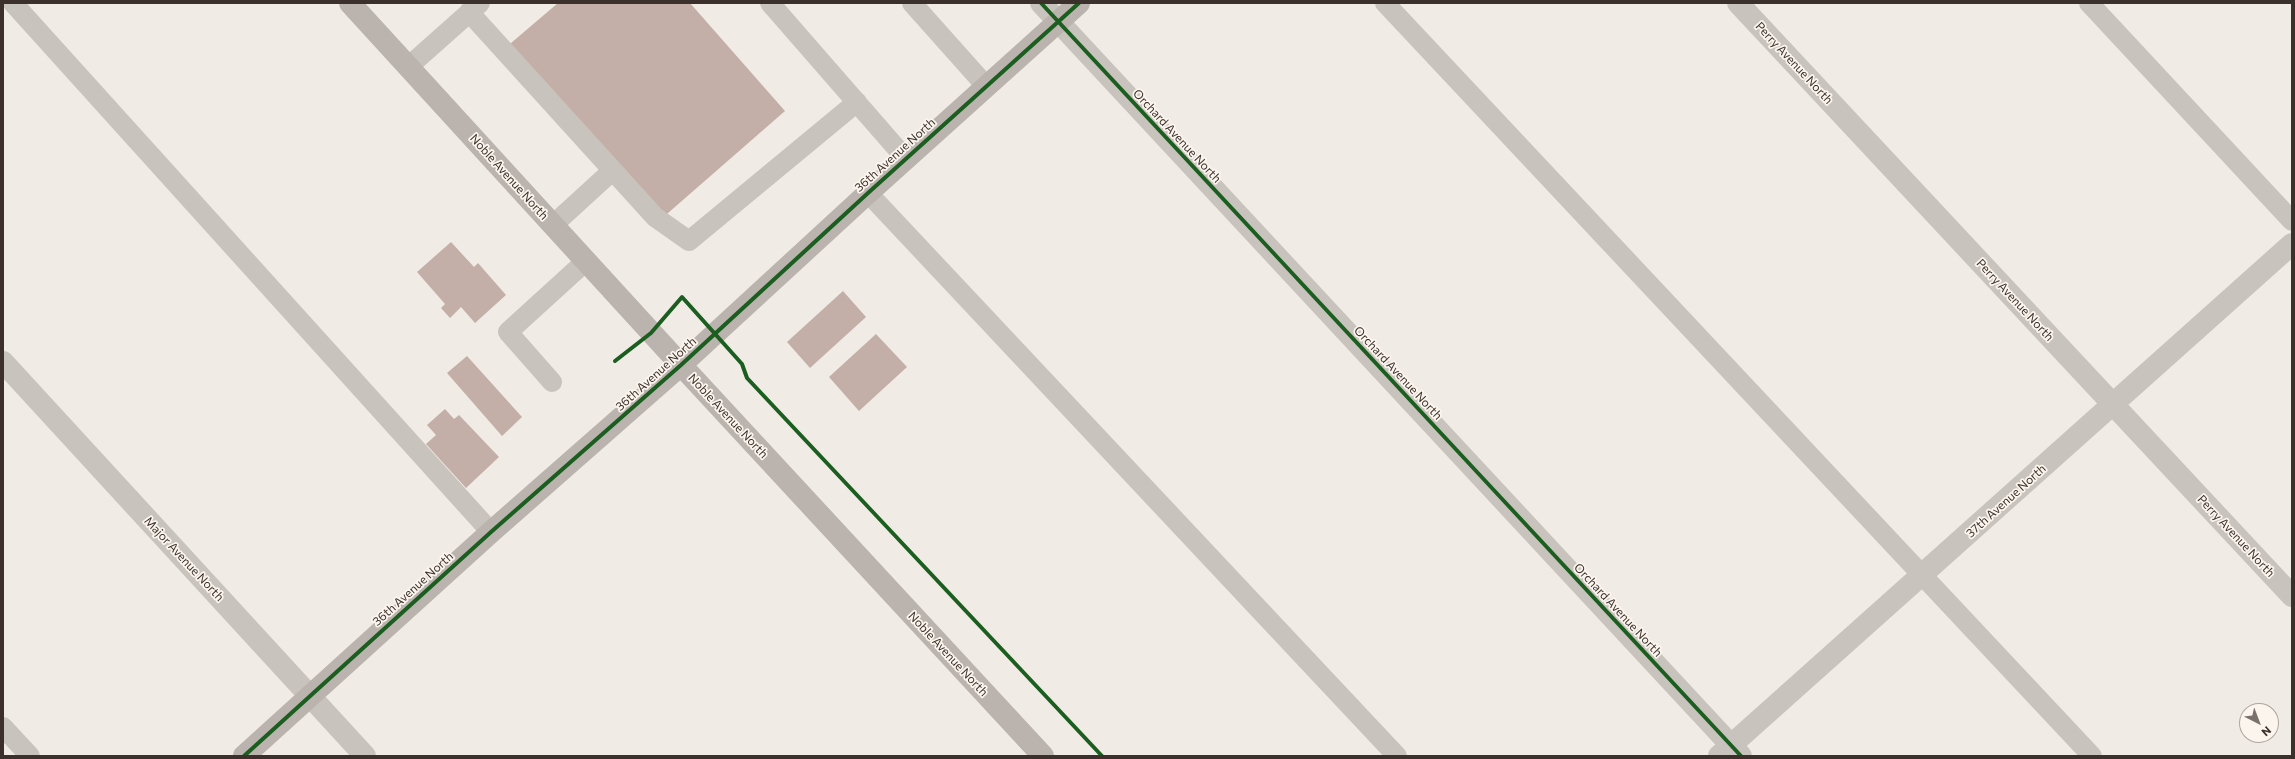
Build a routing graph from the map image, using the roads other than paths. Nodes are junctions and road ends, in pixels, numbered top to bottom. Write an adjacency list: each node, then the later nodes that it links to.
1 (13, 3): 26 (lane)
2 (350, 3): 12 (street, Noble Avenue North)
3 (770, 3): 14 (lane)
4 (912, 3): 13 (lane)
5 (1041, 3): 11 (street, Orchard Avenue North)
6 (1079, 3): 11 (street, 36th Avenue North)
7 (1385, 3): 27 (lane)
8 (1738, 3): 25 (street, Perry Avenue North)
9 (2089, 3): 18 (lane)
10 (475, 8): 12 (lane); 16 (lane)
11 (1058, 22): 13 (street, 36th Avenue North); 31 (street, Orchard Avenue North)
12 (408, 67): 19 (street, Noble Avenue North)
13 (986, 86): 15 (street, 36th Avenue North)
14 (857, 102): 15 (lane); 16 (lane)
15 (906, 158): 17 (street, 36th Avenue North)
16 (612, 171): 19 (lane)
17 (868, 193): 23 (street, 36th Avenue North); 36 (lane)
18 (2292, 221)
19 (553, 225): 21 (street, Noble Avenue North)
20 (2292, 244): 25 (street, 37th Avenue North)
21 (586, 261): 23 (street, Noble Avenue North); 24 (lane)
22 (3, 362): 29 (street, Major Avenue North)
23 (681, 366): 26 (street, 36th Avenue North); 35 (street, Noble Avenue North)
24 (552, 382)
25 (2113, 405): 27 (street, 37th Avenue North); 28 (street, Perry Avenue North)
26 (491, 532): 29 (street, 36th Avenue North)
27 (1922, 576): 31 (street, 37th Avenue North); 37 (lane)
28 (2292, 596)
29 (309, 696): 33 (street, 36th Avenue North); 34 (street, Major Avenue North)
30 (3, 727): 32 (lane)
31 (1730, 752)
32 (30, 756)
33 (244, 756)
34 (365, 756)
35 (1043, 756)
36 (1396, 756)
37 (2092, 756)

